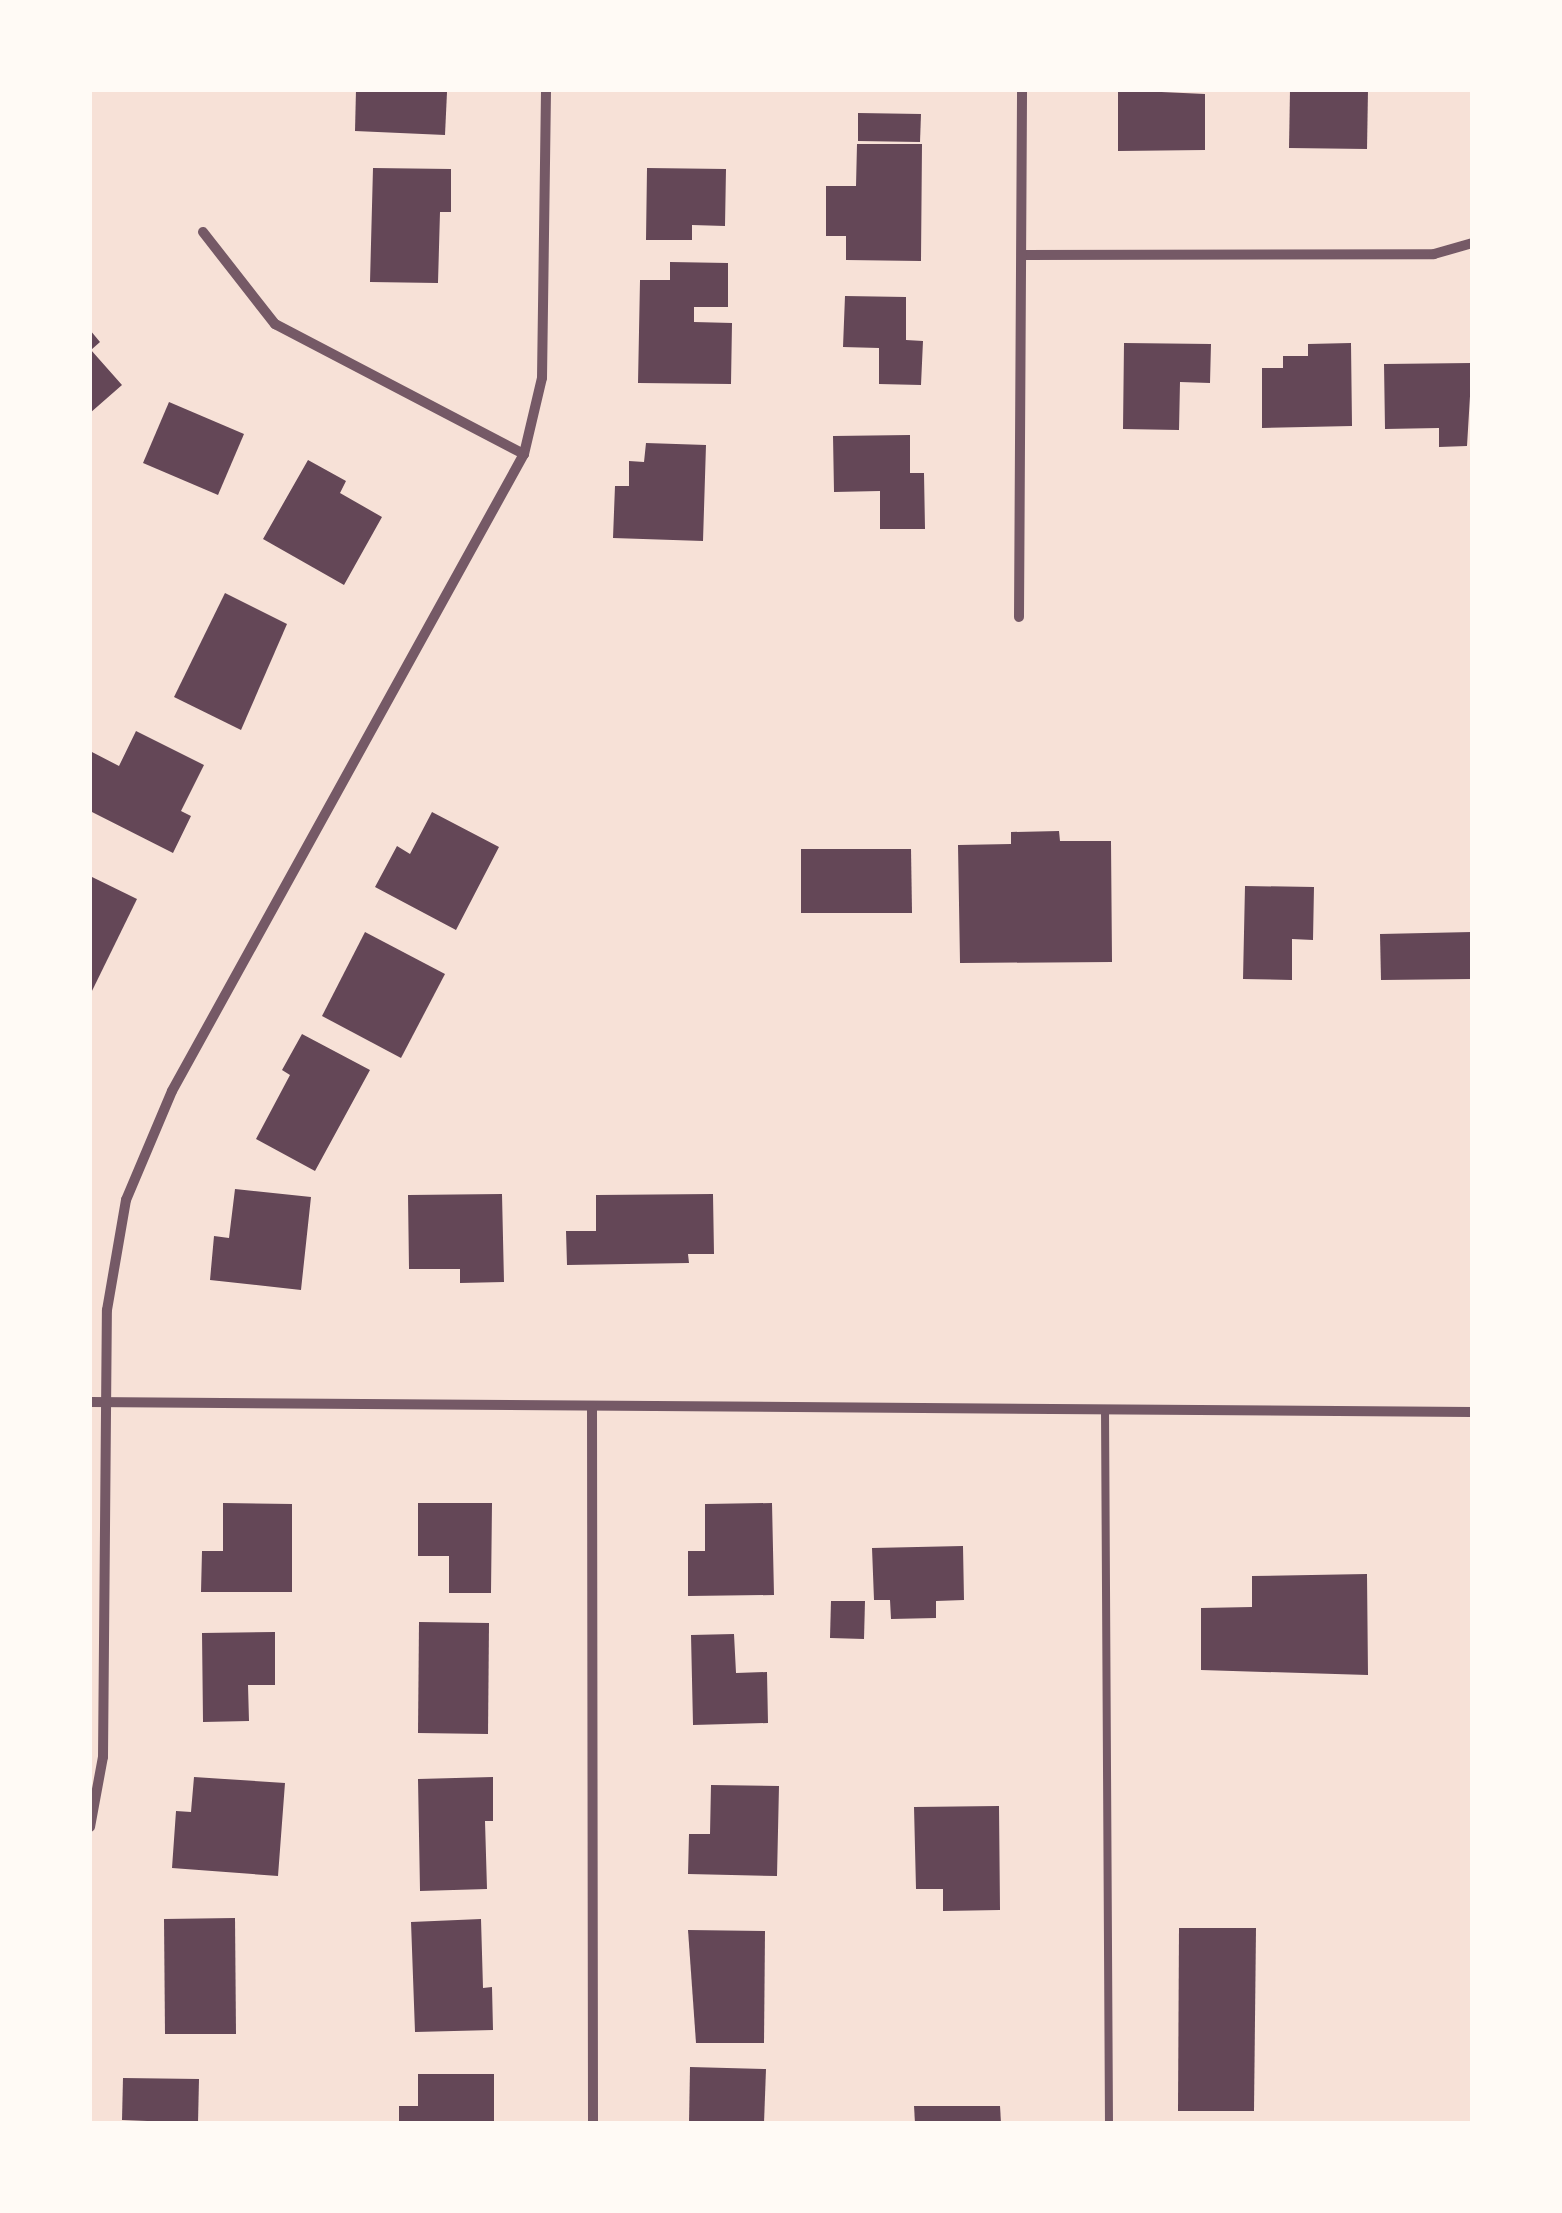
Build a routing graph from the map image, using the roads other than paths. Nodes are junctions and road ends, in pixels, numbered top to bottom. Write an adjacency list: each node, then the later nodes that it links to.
1 (546, 90): 6 (street)
2 (1022, 90): 5 (street)
3 (203, 232): 6 (street)
4 (1472, 243): 5 (street)
5 (1022, 255): 7 (street)
6 (524, 454): 9 (street)
7 (1020, 617)
8 (90, 1402): 9 (street)
9 (105, 1402): 10 (street); 13 (street)
10 (592, 1406): 11 (street); 14 (street)
11 (1105, 1409): 12 (street); 15 (lane)
12 (1472, 1412)
13 (90, 1827)
14 (592, 2123)
15 (1109, 2123)

